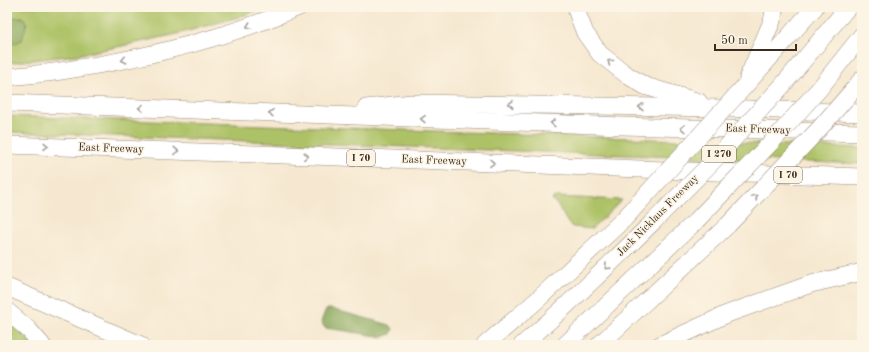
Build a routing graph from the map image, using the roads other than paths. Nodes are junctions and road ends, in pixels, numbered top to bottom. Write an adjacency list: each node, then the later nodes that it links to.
1 (299, 7): 7 (highway, one-way to 7)
2 (576, 7): 11 (highway, one-way to 2)
3 (775, 7): 9 (highway)
4 (816, 7): 9 (highway)
5 (848, 7): 23 (highway, Jack Nicklaus Freeway / I 270, one-way to 23, bridge)
6 (862, 35): 24 (highway, I 270, bridge)
7 (7, 77)
8 (858, 84): 25 (highway, one-way to 8, bridge)
9 (743, 88): 22 (highway, bridge)
10 (7, 103): 13 (highway, East Freeway, one-way to 10)
11 (722, 108): 12 (highway); 13 (highway, one-way to 13)
12 (862, 113)
13 (310, 114): 14 (highway, East Freeway, one-way to 13)
14 (862, 133)
15 (7, 145): 16 (highway, East Freeway / I 70, one-way to 16)
16 (862, 177)
17 (862, 272): 26 (highway)
18 (7, 287): 21 (highway)
19 (7, 311): 20 (highway)
20 (42, 345)
21 (141, 345)
22 (485, 345)
23 (522, 345)
24 (565, 345)
25 (599, 345)
26 (660, 345)

